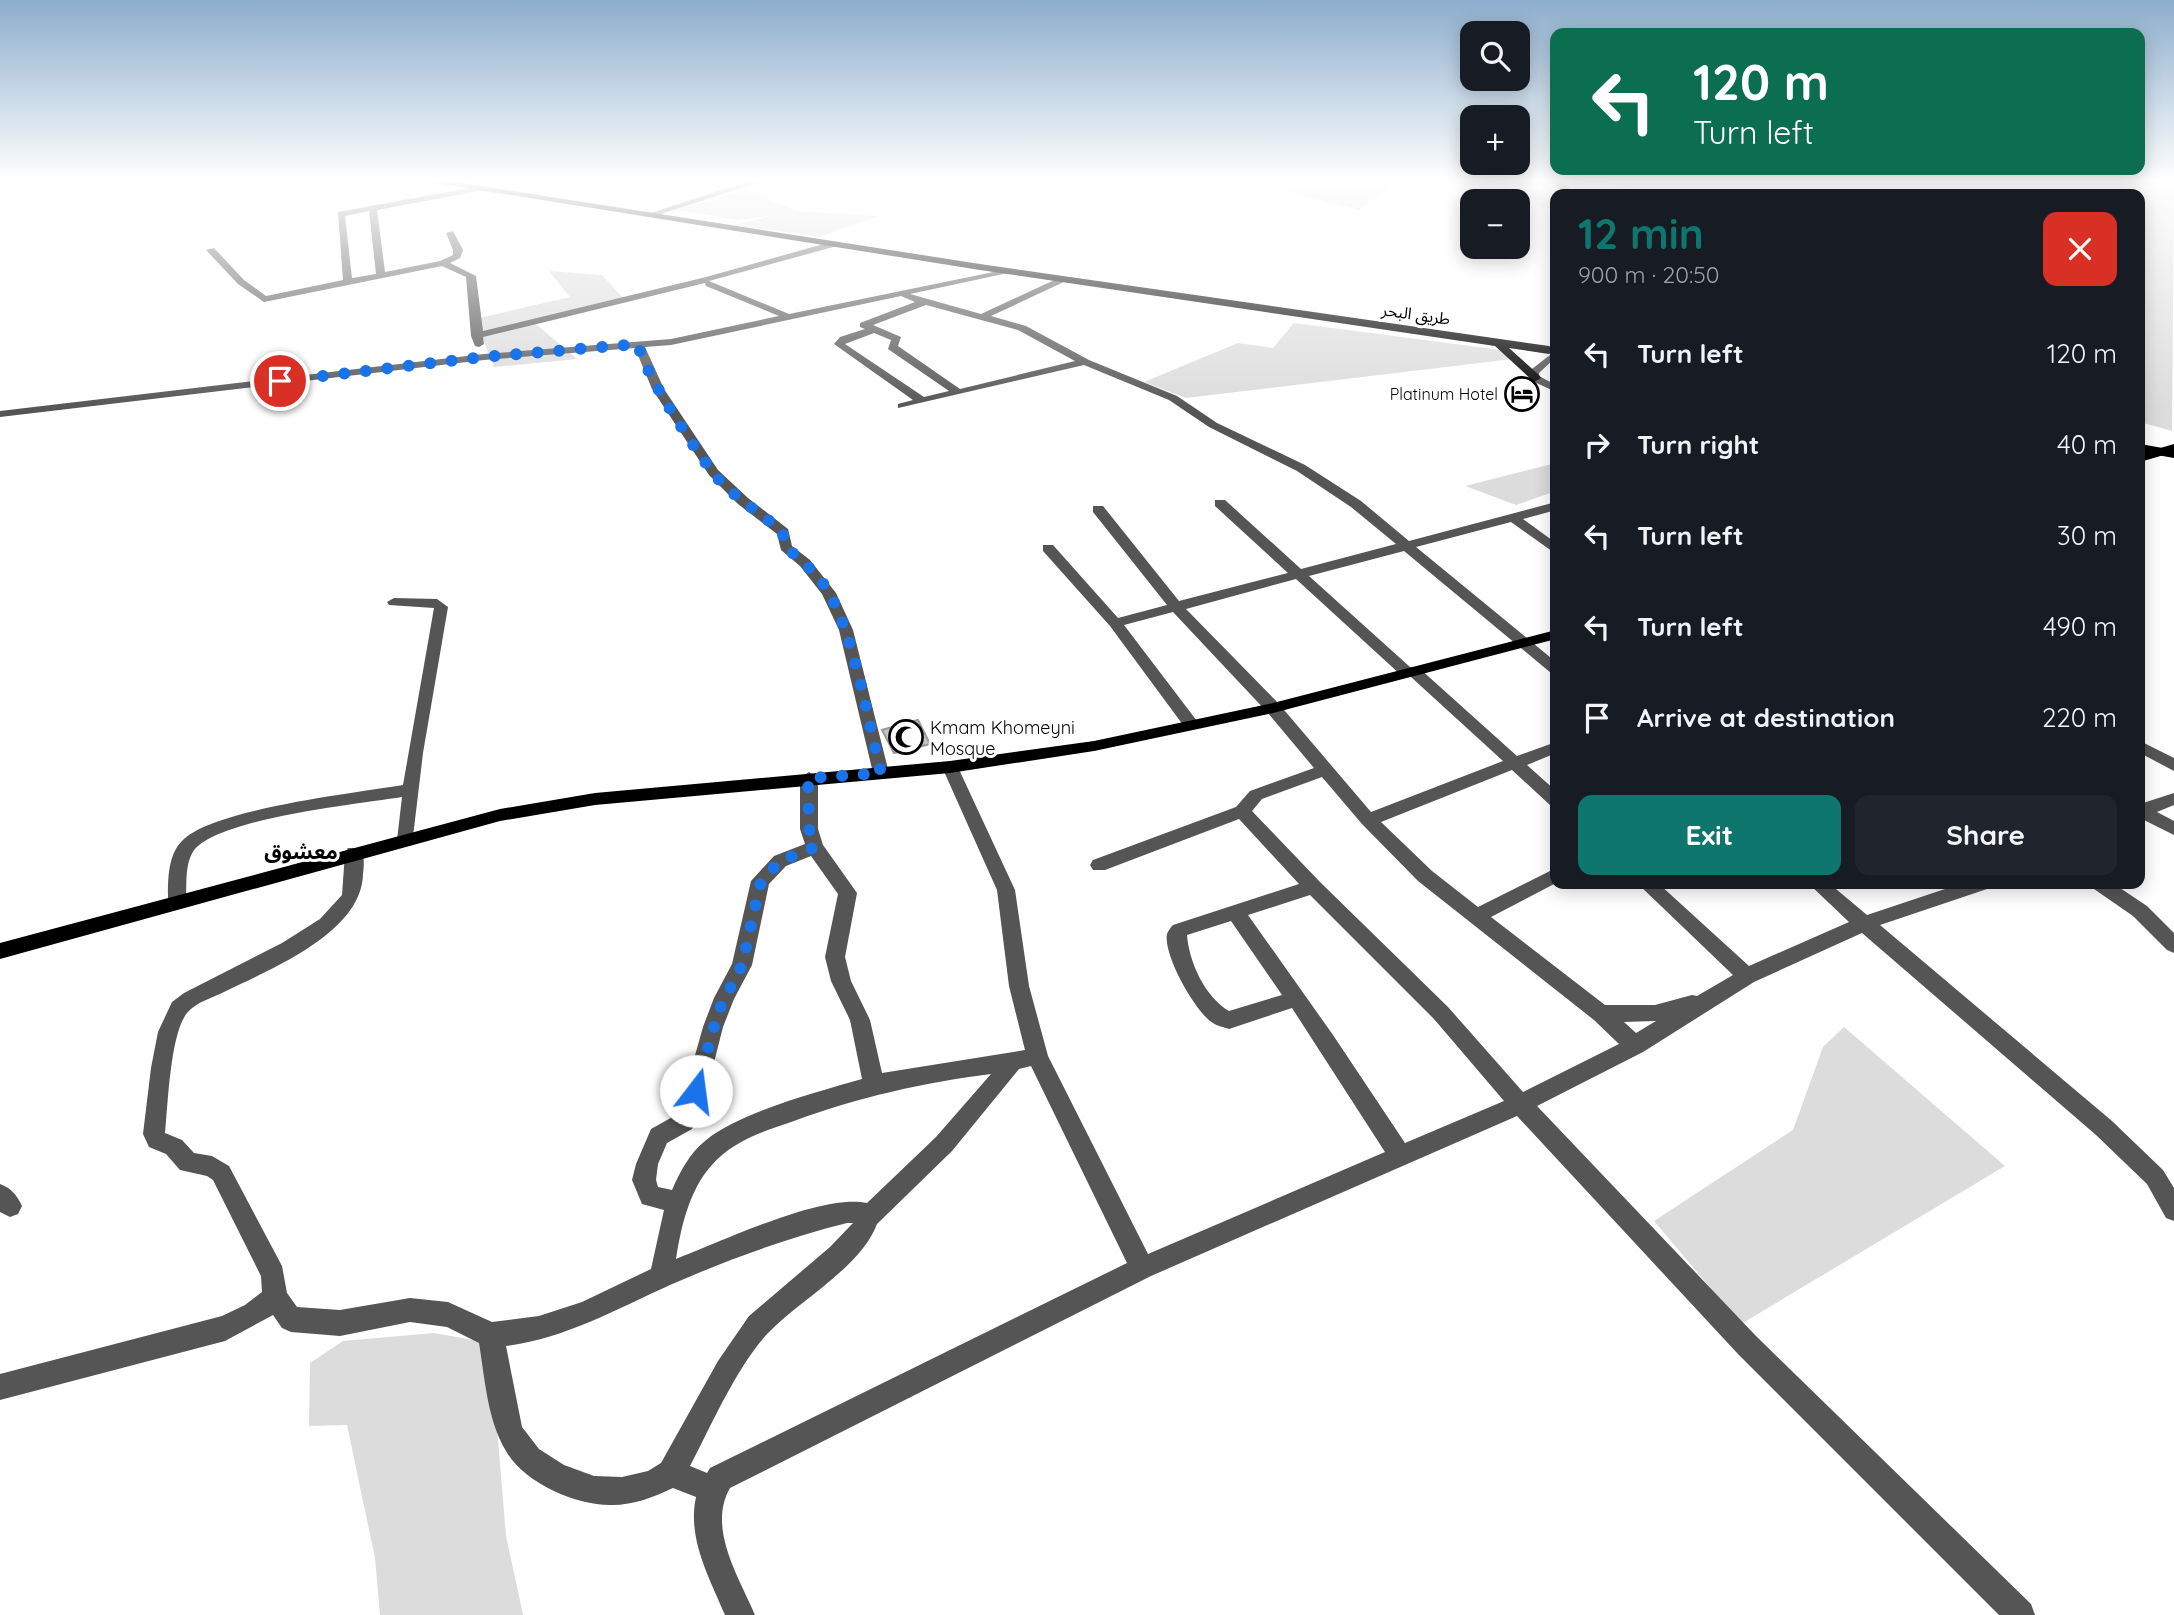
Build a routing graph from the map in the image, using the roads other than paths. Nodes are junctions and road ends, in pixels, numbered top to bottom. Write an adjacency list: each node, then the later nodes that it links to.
1 (218, 257): 13 (street)
2 (345, 257): 13 (street)
3 (379, 257): 10 (street)
4 (454, 257): 7 (street)
5 (786, 257): 12 (street)
6 (919, 257): 8 (highway, طريق البحر)
7 (443, 263): 10 (street); 20 (street)
8 (980, 267): 9 (highway, طريق البحر); 14 (street)
9 (1005, 271): 11 (highway, طريق البحر); 14 (street)
10 (381, 278): 13 (street)
11 (1063, 279): 18 (street); 21 (highway, طريق البحر)
12 (714, 283): 17 (street); 20 (street)
13 (348, 284)
14 (921, 290): 15 (street)
15 (898, 293): 16 (street); 17 (street)
16 (926, 301): 18 (street); 19 (street)
17 (785, 315): 22 (street)
18 (985, 315): 28 (street)
19 (876, 329): 33 (street); 34 (street)
20 (476, 336): 26 (street)
21 (1480, 341): 23 (highway, طريق البحر); 24 (highway, طريق البحر)
22 (638, 344): 26 (street); 63 (street)
23 (1501, 347): 25 (highway, طريق البحر); 30 (highway)
24 (1550, 356)
25 (1550, 356)
26 (484, 357): 36 (street)
27 (1550, 357): 30 (street)
28 (1085, 362): 33 (street); 44 (street)
29 (1550, 363): 31 (street)
30 (1534, 378): 32 (street)
31 (1550, 381)
32 (1550, 386)
33 (957, 392): 34 (street)
34 (922, 401): 35 (street)
35 (902, 406)
36 (0, 414)
37 (2145, 446): 38 (highway)
38 (2171, 450): 39 (main road)
39 (2145, 456)
40 (1220, 503): 47 (street)
41 (1550, 508): 43 (street)
42 (1098, 509): 49 (street)
43 (1514, 518): 44 (street); 45 (street)
44 (1405, 544): 47 (street); 52 (street)
45 (1550, 545)
46 (1048, 548): 50 (street)
47 (1295, 574): 49 (street); 54 (street)
48 (394, 602): 65 (street)
49 (1178, 608): 50 (street); 55 (street)
50 (1115, 623): 56 (street)
51 (1550, 636): 52 (main road)
52 (1523, 643): 53 (street); 54 (main road)
53 (1550, 665)
54 (1411, 672): 55 (main road); 59 (street)
55 (1273, 708): 56 (main road); 62 (street)
56 (1192, 725): 61 (main road)
57 (1550, 749): 59 (street)
58 (2145, 749): 60 (street)
59 (1513, 762): 66 (street); 71 (street)
60 (2174, 765)
61 (950, 767): 63 (main road); 94 (street)
62 (1325, 770): 69 (street); 71 (street)
63 (881, 773): 64 (main road)
64 (808, 778): 73 (main road); 74 (street)
65 (411, 790): 73 (street); 83 (street)
66 (1550, 796)
67 (2174, 799): 68 (street)
68 (2145, 810)
69 (1242, 811): 76 (street); 78 (street)
70 (2145, 813): 72 (street)
71 (1368, 820): 85 (street)
72 (2174, 829)
73 (406, 839): 75 (main road)
74 (815, 847): 96 (street); 99 (street)
75 (355, 853): 83 (main road); 104 (street)
76 (1099, 865)
77 (1550, 879): 85 (street)
78 (1313, 887): 84 (street); 97 (street)
79 (1652, 889): 89 (street)
80 (1824, 889): 86 (street)
81 (1965, 889): 86 (street)
82 (2108, 889): 87 (street)
83 (177, 902): 88 (main road)
84 (1235, 912): 91 (street); 91 (street)
85 (1477, 916): 92 (street)
86 (1866, 923): 89 (street); 100 (street)
87 (2174, 945)
88 (0, 951)
89 (1747, 976): 90 (street)
90 (1709, 998): 92 (street); 93 (street)
91 (1295, 999): 98 (street)
92 (1601, 1014): 93 (street)
93 (1636, 1046): 97 (street)
94 (1037, 1056): 95 (street); 102 (street)
95 (1011, 1063): 96 (street); 101 (street)
96 (873, 1085): 99 (street)
97 (1520, 1104): 98 (street); 110 (street)
98 (1400, 1156): 102 (street)
99 (680, 1203): 103 (street)
100 (2174, 1210)
101 (868, 1217): 103 (street); 107 (street)
102 (1142, 1268): 108 (street)
103 (663, 1276): 105 (street)
104 (275, 1298): 105 (street); 106 (street)
105 (491, 1335): 107 (street)
106 (0, 1387)
107 (671, 1473): 108 (street)
108 (712, 1489): 109 (street)
109 (740, 1615)
110 (2020, 1615)

